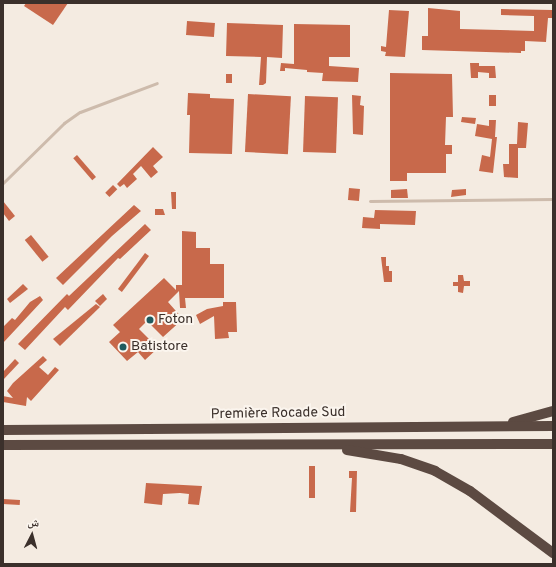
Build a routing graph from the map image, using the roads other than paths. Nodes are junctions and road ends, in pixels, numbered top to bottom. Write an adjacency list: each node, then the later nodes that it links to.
1 (157, 83): 2 (lane)
2 (3, 184)
3 (553, 199): 4 (lane)
4 (370, 201)
5 (553, 411): 6 (highway)
6 (497, 426): 7 (highway, Première Rocade Sud); 8 (highway, Première Rocade Sud)
7 (553, 426)
8 (3, 430)
9 (553, 444): 11 (highway)
10 (3, 445): 11 (highway)
11 (314, 445): 12 (highway)
12 (553, 553)

